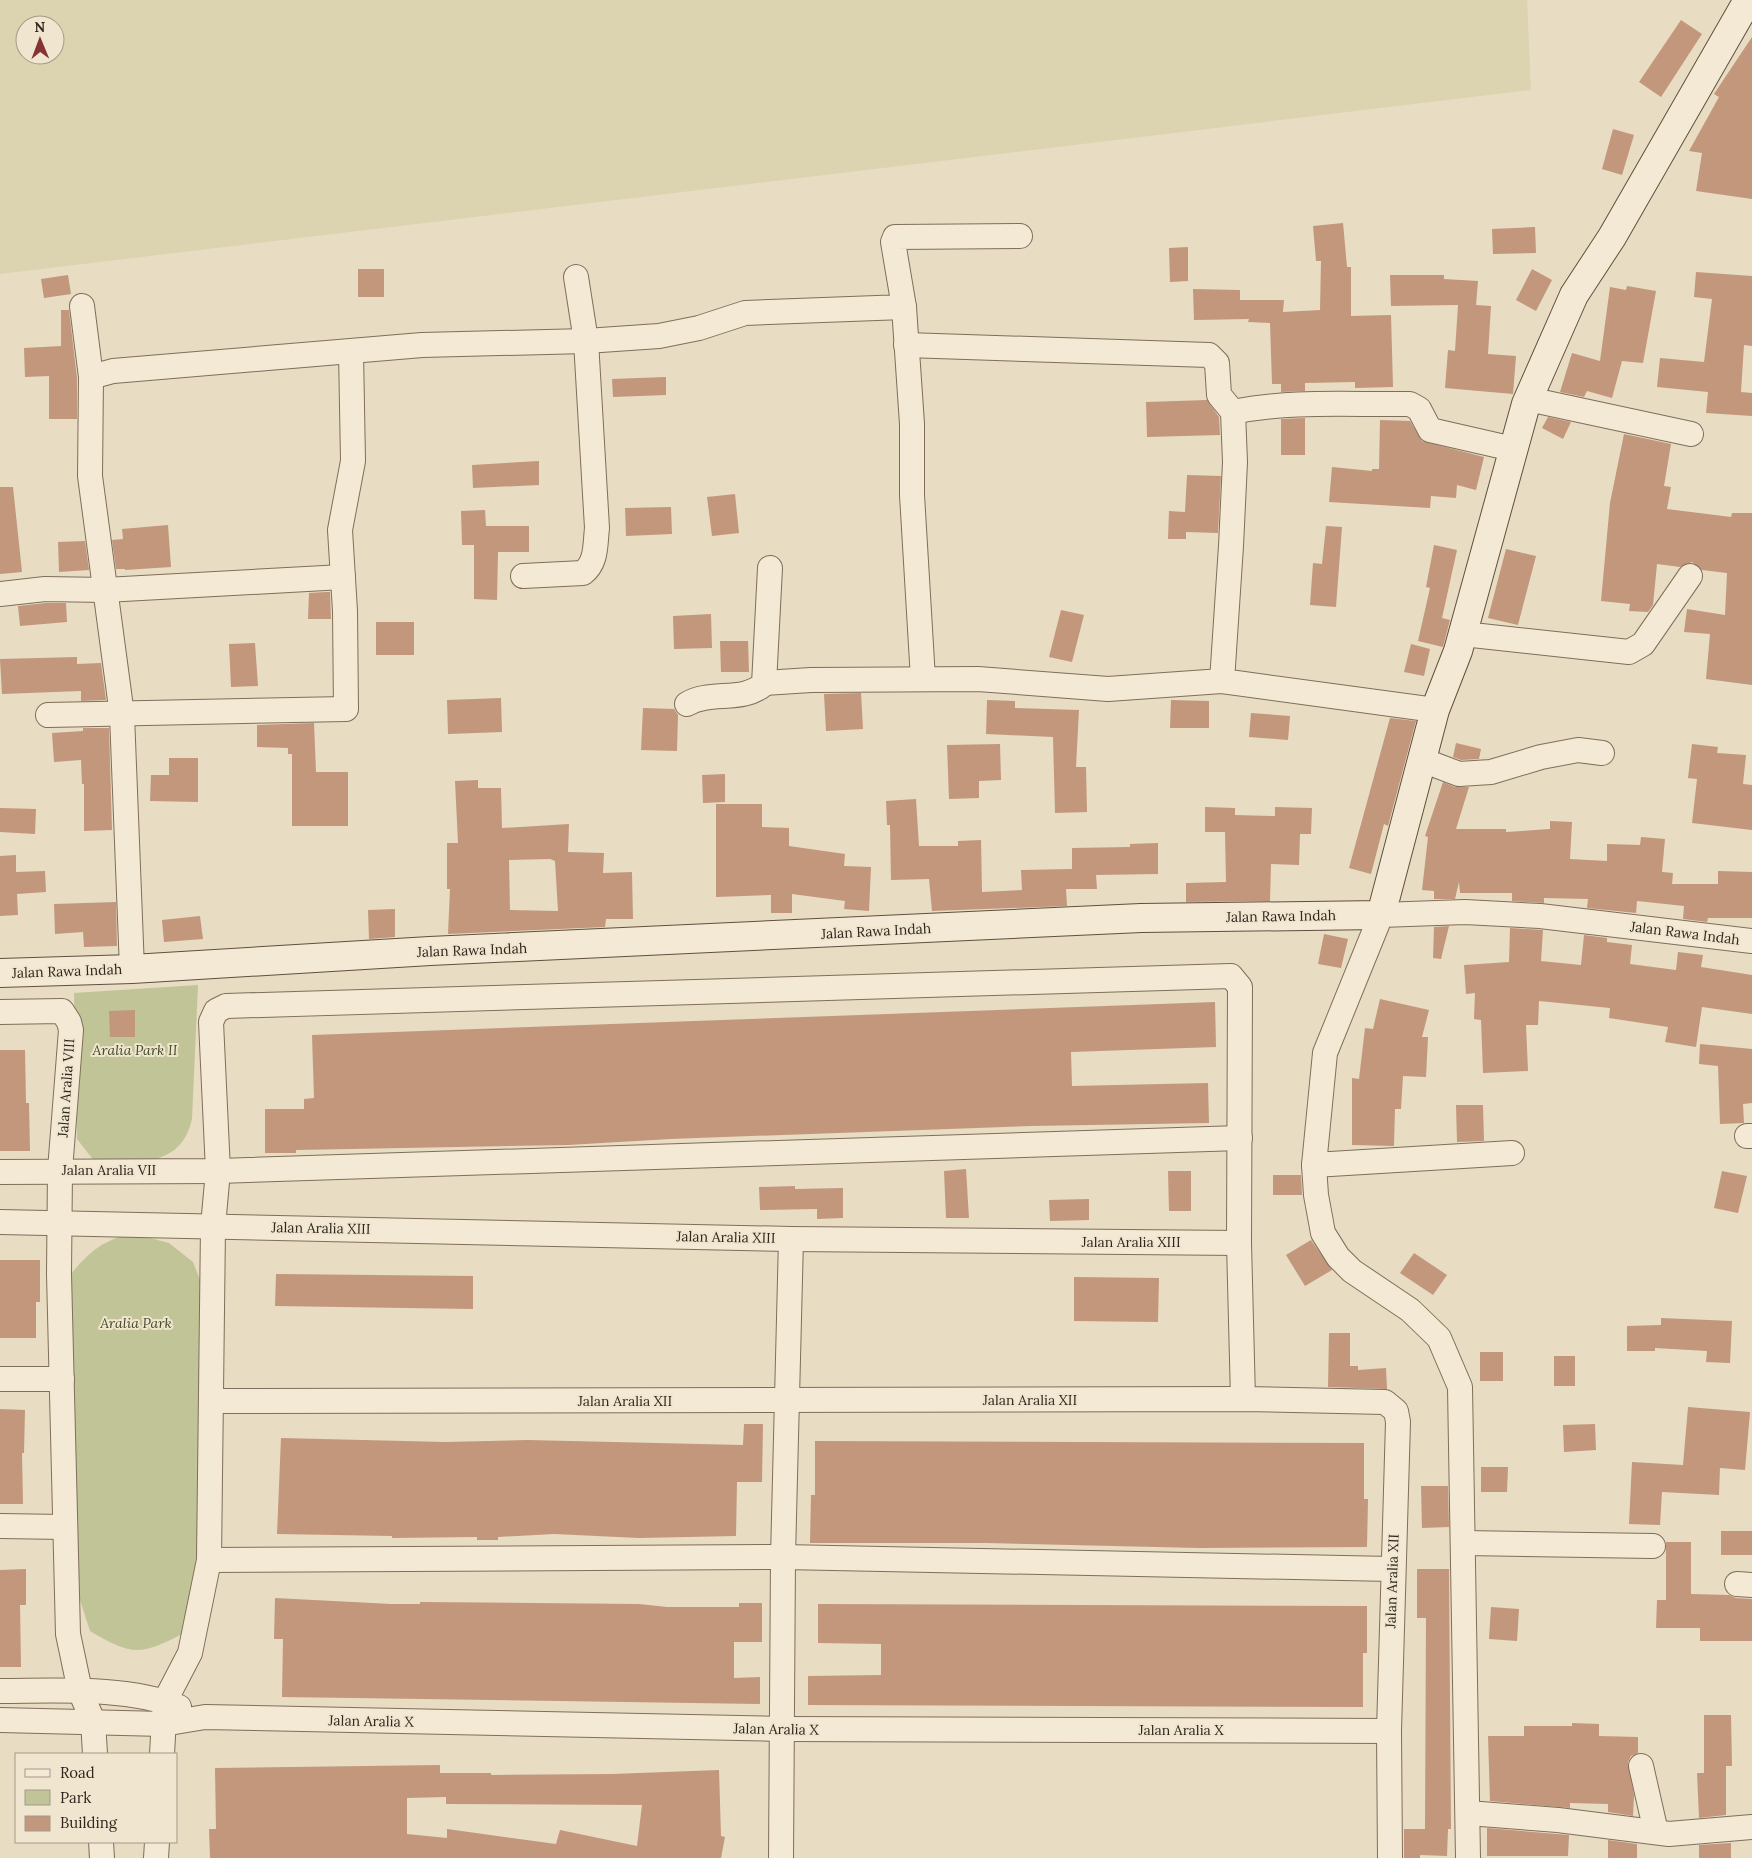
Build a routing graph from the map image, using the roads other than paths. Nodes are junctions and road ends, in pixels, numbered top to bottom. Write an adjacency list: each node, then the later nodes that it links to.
1 (1748, 0): 10 (street)
2 (1020, 236): 5 (street)
3 (576, 277): 6 (street)
4 (82, 306): 9 (street)
5 (904, 307): 6 (street); 7 (street)
6 (586, 341): 8 (street); 15 (street)
7 (906, 345): 11 (street); 21 (street)
8 (351, 352): 9 (street); 17 (street)
9 (91, 377): 18 (street)
10 (1528, 399): 12 (street); 13 (street)
11 (1233, 412): 13 (street); 22 (street)
12 (1691, 434)
13 (1513, 448): 20 (street)
14 (770, 568): 23 (street)
15 (523, 576)
16 (1690, 576): 20 (street)
17 (343, 577): 18 (street); 27 (street)
18 (105, 590): 19 (street); 27 (street)
19 (0, 594)
20 (1463, 634): 25 (street)
21 (923, 679): 22 (street); 23 (street)
22 (1222, 681): 25 (street)
23 (764, 683): 24 (street)
24 (687, 704)
25 (1436, 710): 29 (street)
26 (48, 715): 27 (street)
27 (122, 715): 32 (street)
28 (1602, 753): 29 (street)
29 (1422, 760): 30 (street)
30 (1381, 914): 31 (street, Jalan Rawa Indah); 32 (street, Jalan Rawa Indah); 37 (street)
31 (1752, 941)
32 (132, 969): 33 (street, Jalan Rawa Indah)
33 (0, 973)
34 (0, 1012): 38 (street, Jalan Aralia VIII)
35 (1240, 1138): 39 (street, Jalan Aralia VII); 39 (street); 45 (street)
36 (1512, 1153): 37 (street)
37 (1314, 1165): 53 (street)
38 (60, 1170): 39 (street, Jalan Aralia VII); 40 (street, Jalan Aralia VII); 42 (street)
39 (218, 1171): 43 (street)
40 (0, 1172)
41 (0, 1222): 42 (street)
42 (60, 1222): 43 (street, Jalan Aralia XIII); 47 (street)
43 (213, 1226): 44 (street, Jalan Aralia XIII); 49 (street)
44 (791, 1239): 45 (street, Jalan Aralia XIII); 50 (street)
45 (1239, 1243): 48 (street)
46 (0, 1379): 47 (street)
47 (62, 1379): 52 (street)
48 (1243, 1399): 50 (street, Jalan Aralia XII); 57 (street, Jalan Aralia XII)
49 (212, 1401): 50 (street, Jalan Aralia XII); 56 (street)
50 (788, 1401): 55 (street)
51 (0, 1526): 52 (street)
52 (65, 1526): 59 (street)
53 (1464, 1543): 54 (street); 70 (street)
54 (1653, 1546)
55 (783, 1557): 56 (street); 57 (street); 65 (street)
56 (210, 1560): 60 (street)
57 (1392, 1569): 66 (street, Jalan Aralia XII)
58 (0, 1691): 59 (street)
59 (80, 1691): 60 (street); 63 (street)
60 (165, 1701): 61 (street); 64 (street)
61 (205, 1717): 64 (street, Jalan Aralia X); 65 (street, Jalan Aralia X)
62 (0, 1720): 63 (street, Jalan Aralia X)
63 (93, 1721): 64 (street, Jalan Aralia X); 67 (street)
64 (164, 1724): 68 (street)
65 (783, 1729): 66 (street, Jalan Aralia X); 77 (street)
66 (1389, 1731): 78 (street, Jalan Aralia XII)
67 (96, 1753)
68 (162, 1753)
69 (1641, 1766): 72 (street)
70 (1468, 1813): 72 (street); 79 (street)
71 (1752, 1828): 72 (street)
72 (1656, 1832)
73 (101, 1843): 75 (street)
74 (157, 1843): 76 (street)
75 (102, 1858)
76 (156, 1858)
77 (781, 1858)
78 (1390, 1858)
79 (1468, 1858)

